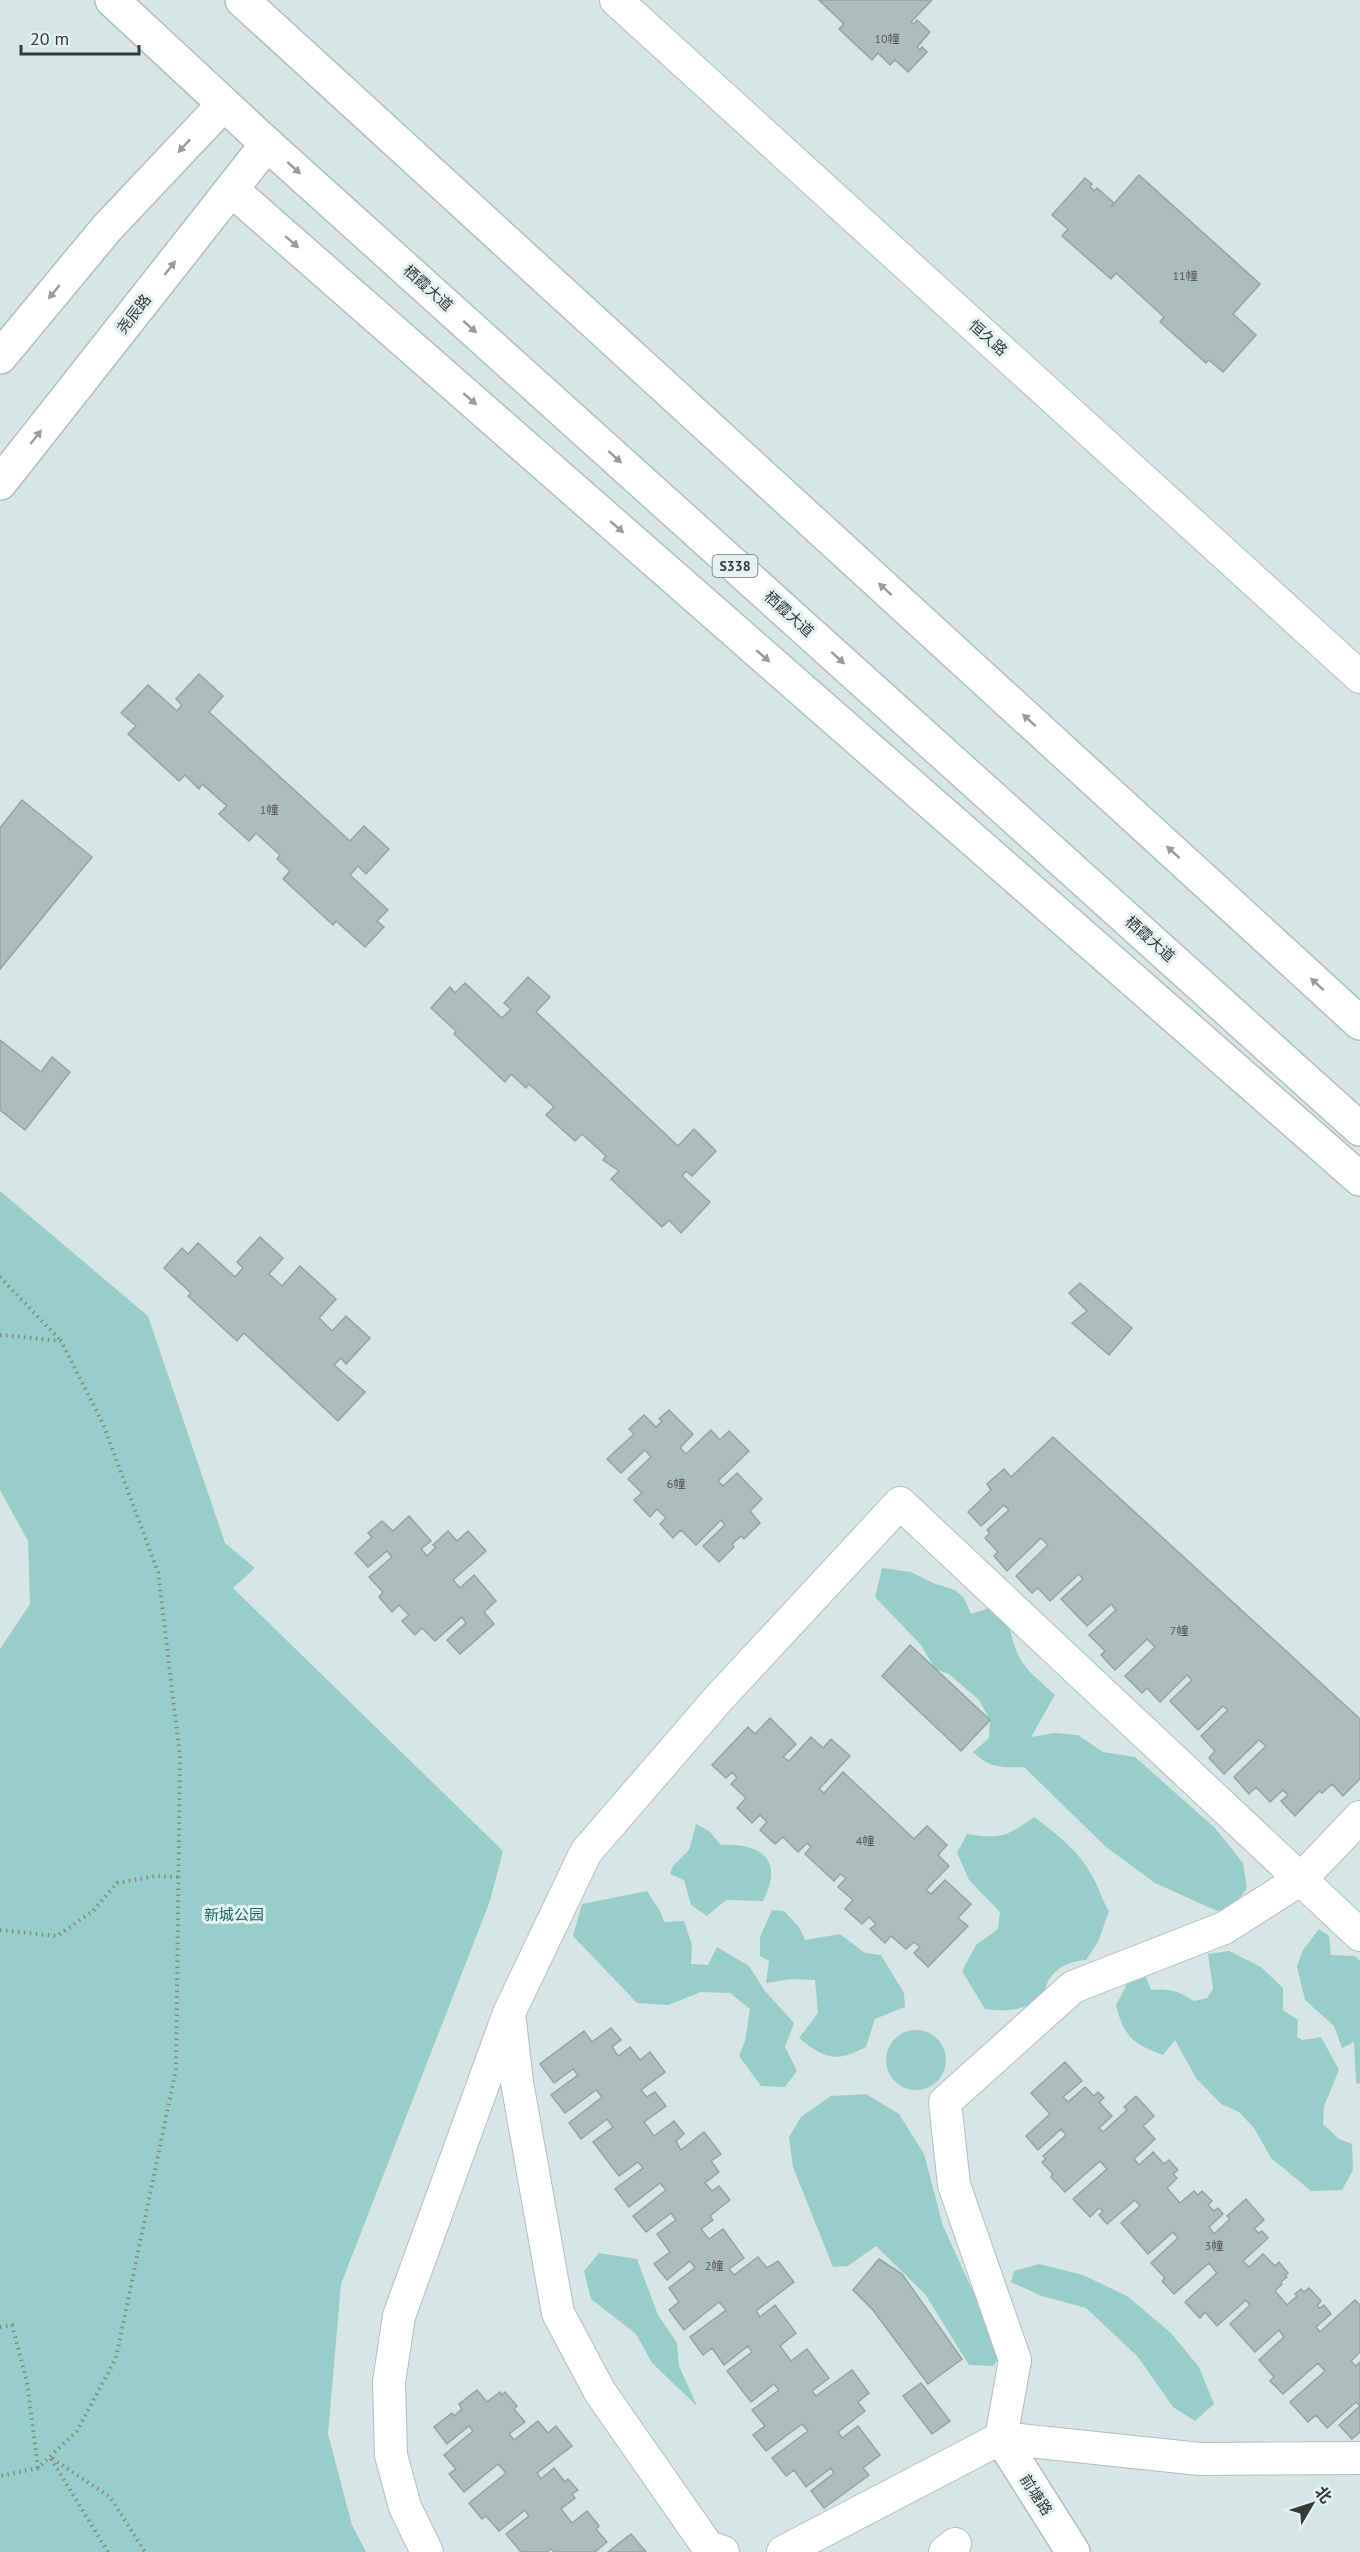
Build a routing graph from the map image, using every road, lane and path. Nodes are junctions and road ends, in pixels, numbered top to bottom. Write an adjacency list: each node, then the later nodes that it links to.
1 (112, 0): 4 (main road, 栖霞大道 / S338)
2 (242, 0): 10 (main road, one-way to 2)
3 (615, 0): 9 (street, 恒久路)
4 (224, 104): 5 (main road, 栖霞大道 / S338); 7 (main road, one-way to 7)
5 (267, 144): 6 (main road, 尧辰路); 11 (main road, 栖霞大道 / S338, one-way to 11)
6 (232, 190): 8 (main road, 尧辰路, one-way to 6); 12 (main road, one-way to 12)
7 (0, 357)
8 (0, 483)
9 (1360, 677)
10 (1360, 1023)
11 (1360, 1129)
12 (1360, 1179)
13 (0, 1277): 15 (path)
14 (0, 1335): 15 (path)
15 (61, 1341): 17 (path)
16 (1360, 1817): 18 (street)
17 (178, 1877): 19 (path); 24 (path)
18 (1301, 1879): 20 (street); 21 (street); 23 (street)
19 (0, 1930)
20 (1360, 1935)
21 (509, 2013): 30 (street); 31 (street)
22 (0, 2326): 26 (path)
23 (1001, 2438): 25 (street); 32 (street); 33 (main road, 前塘路)
24 (50, 2457): 26 (path); 28 (path); 29 (path)
25 (1360, 2458)
26 (38, 2468): 27 (path)
27 (0, 2476)
28 (108, 2552)
29 (145, 2552)
30 (427, 2552)
31 (723, 2552)
32 (783, 2552)
33 (1073, 2552)

